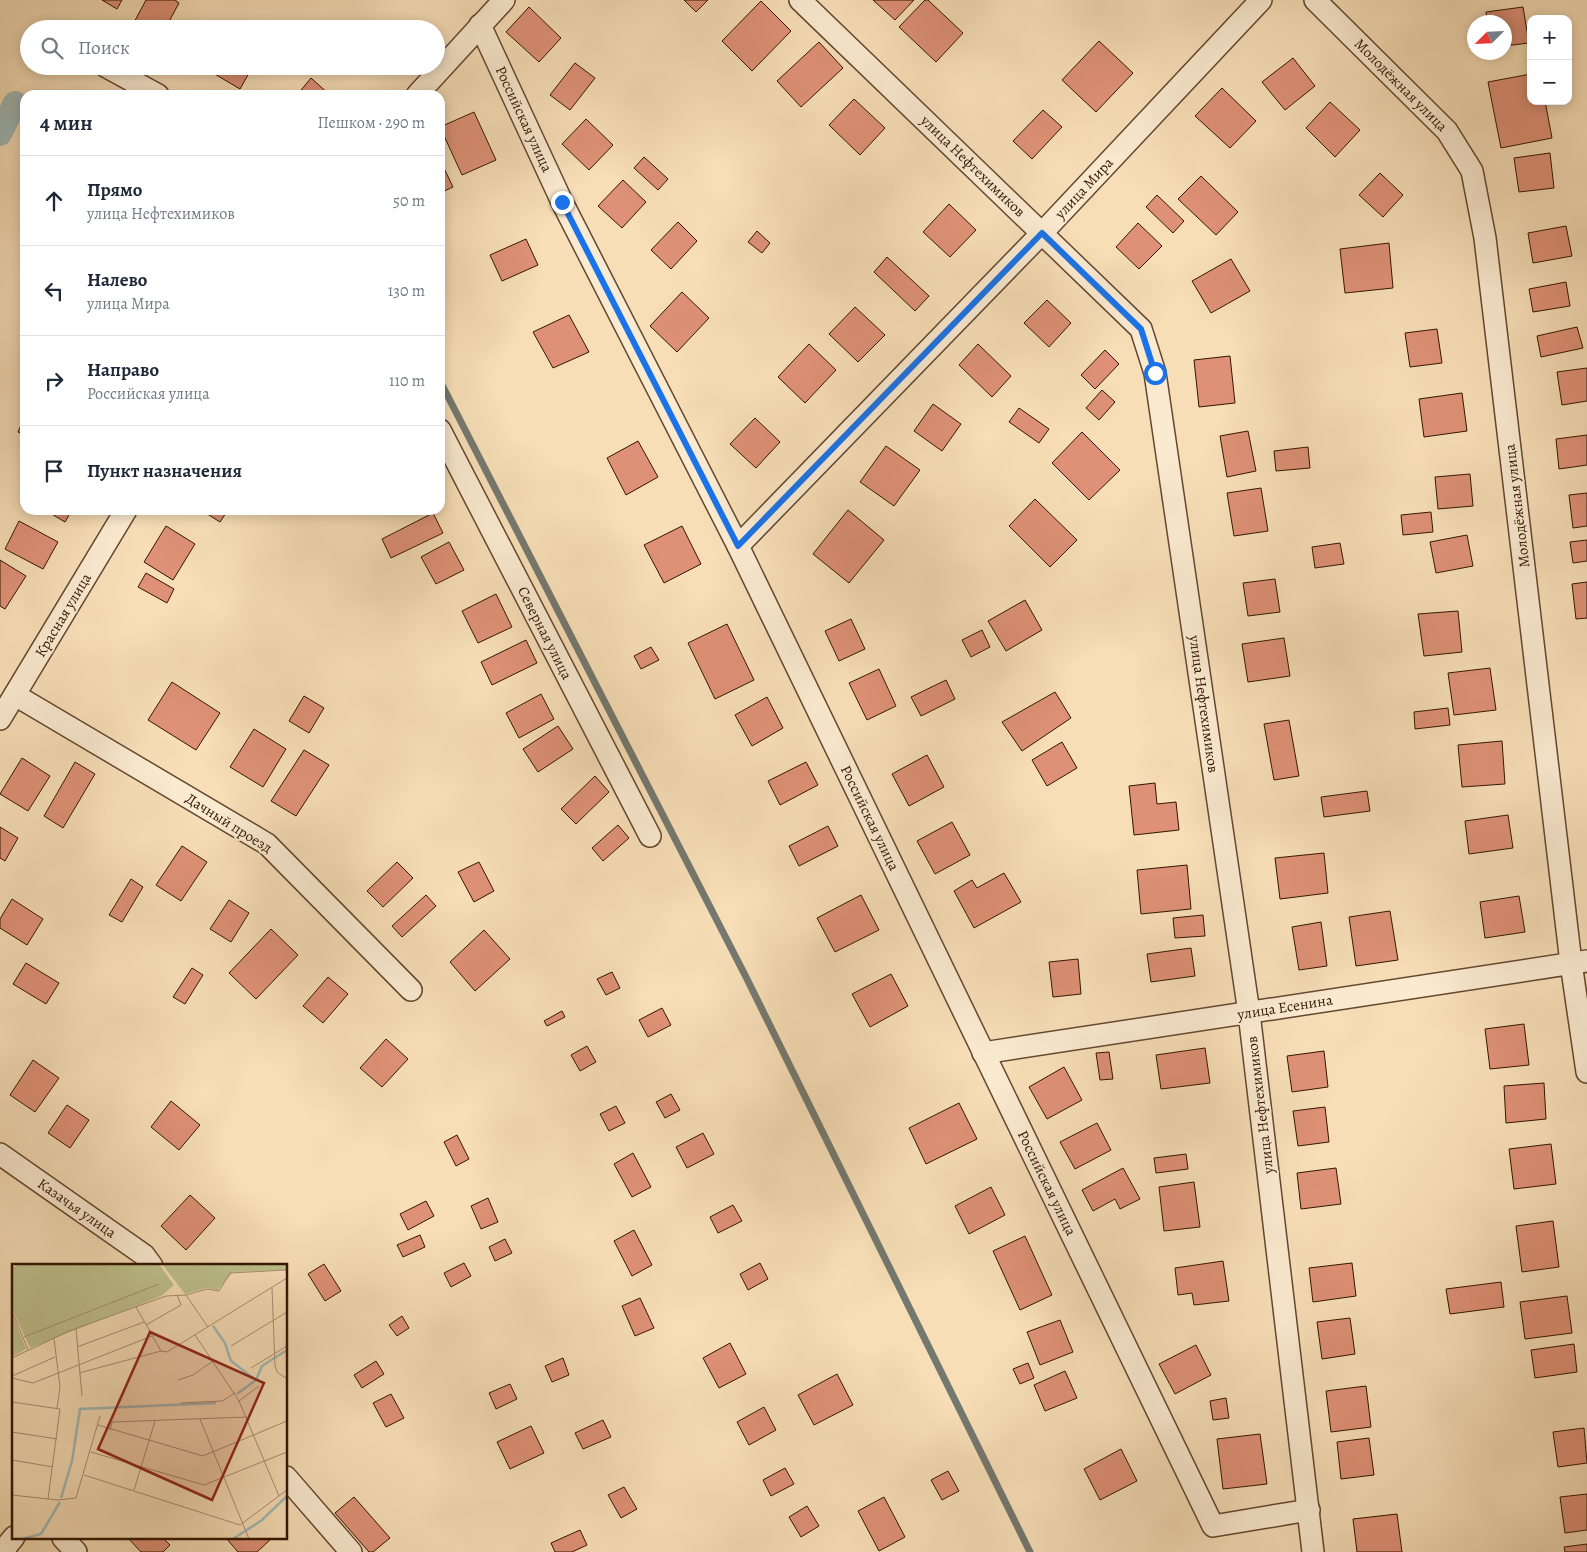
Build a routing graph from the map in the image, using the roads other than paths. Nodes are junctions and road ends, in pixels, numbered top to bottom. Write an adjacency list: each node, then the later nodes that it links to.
1 (504, 0): 5 (street)
2 (800, 0): 11 (street, улица Нефтехимиков)
3 (1261, 0): 11 (street, улица Мира)
4 (1316, 0): 18 (street, Молодёжная улица)
5 (480, 25): 6 (street); 14 (street, Российская улица)
6 (445, 64)
7 (121, 75): 9 (street)
8 (435, 75): 10 (street)
9 (149, 90)
10 (422, 90)
11 (1042, 233): 14 (street, улица Мира); 20 (street, улица Нефтехимиков)
12 (445, 440): 17 (street, Северная улица)
13 (123, 515): 15 (street, Красная улица)
14 (738, 546): 21 (street, Российская улица)
15 (15, 695): 16 (street, Красная улица); 19 (street, Дачный проезд)
16 (0, 719)
17 (650, 836)
18 (1579, 962): 20 (street, улица Есенина); 22 (street, Молодёжная улица)
19 (412, 990)
20 (1249, 1013): 21 (street, улица Есенина); 26 (street, улица Нефтехимиков)
21 (983, 1053): 26 (street, Российская улица)
22 (1587, 1072)
23 (0, 1154): 24 (street, Казачья улица)
24 (151, 1264)
25 (288, 1479): 31 (street)
26 (1309, 1510): 32 (street, улица Нефтехимиков)
27 (12, 1539): 29 (street)
28 (65, 1540): 30 (street)
29 (2, 1552)
30 (76, 1552)
31 (351, 1552)
32 (1313, 1552)

